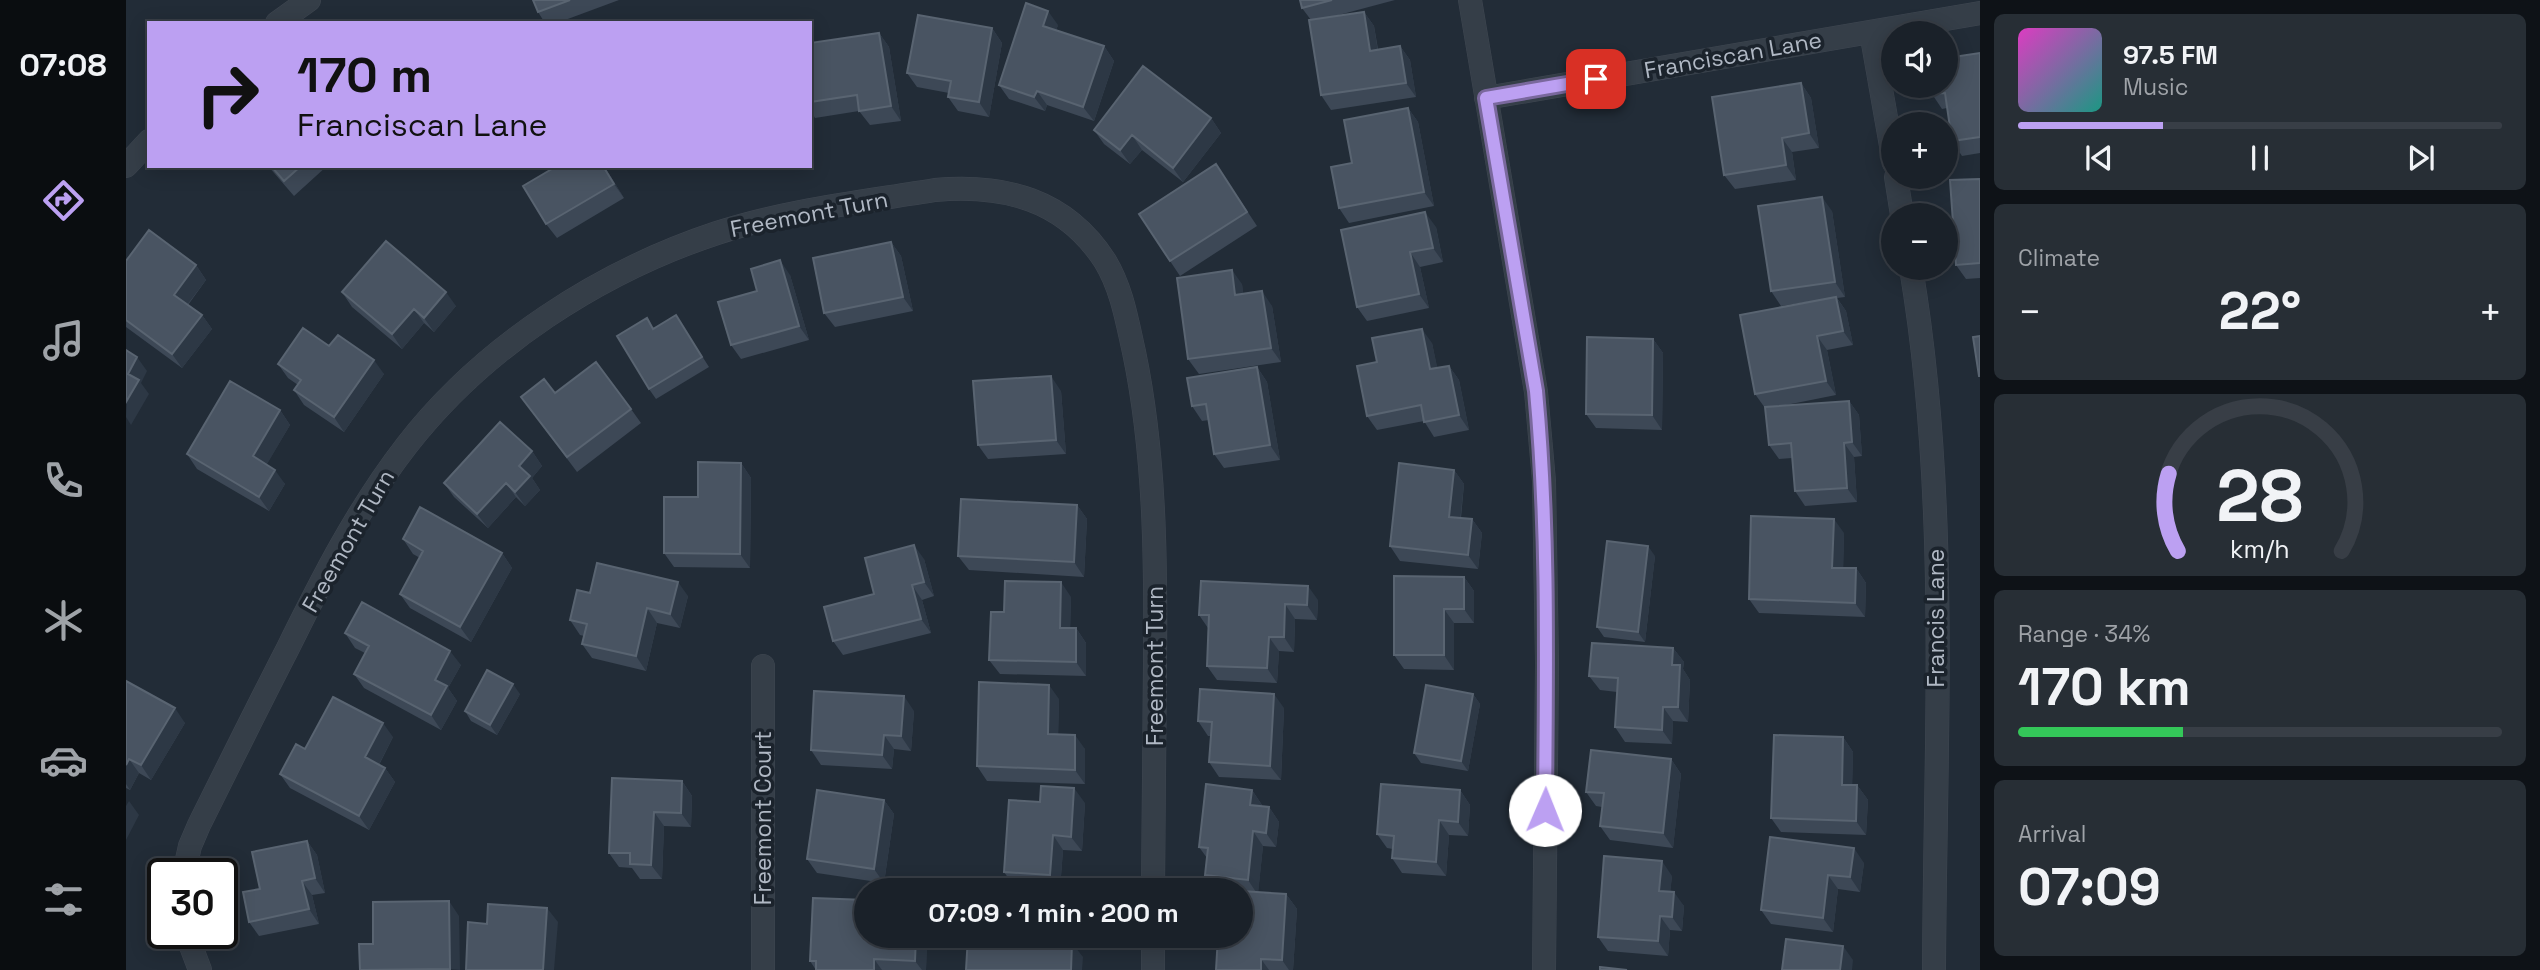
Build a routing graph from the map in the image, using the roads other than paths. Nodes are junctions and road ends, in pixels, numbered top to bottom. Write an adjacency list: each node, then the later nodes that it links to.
1 (309, 0): 4 (street)
2 (1470, 0): 6 (street)
3 (1980, 13): 5 (street, Franciscan Lane)
4 (280, 21)
5 (1871, 32): 6 (street, Franciscan Lane); 7 (street)
6 (1486, 98): 19 (street)
7 (1885, 112)
8 (147, 143): 9 (street)
9 (126, 166)
10 (1913, 280): 20 (street, Francis Lane)
11 (764, 666): 17 (street, Freemont Court)
12 (187, 858): 13 (street, Freemont Turn)
13 (1153, 878)
14 (1153, 948): 18 (street)
15 (192, 949): 16 (street)
16 (200, 970)
17 (763, 970)
18 (1153, 970)
19 (1544, 970)
20 (1934, 970)

